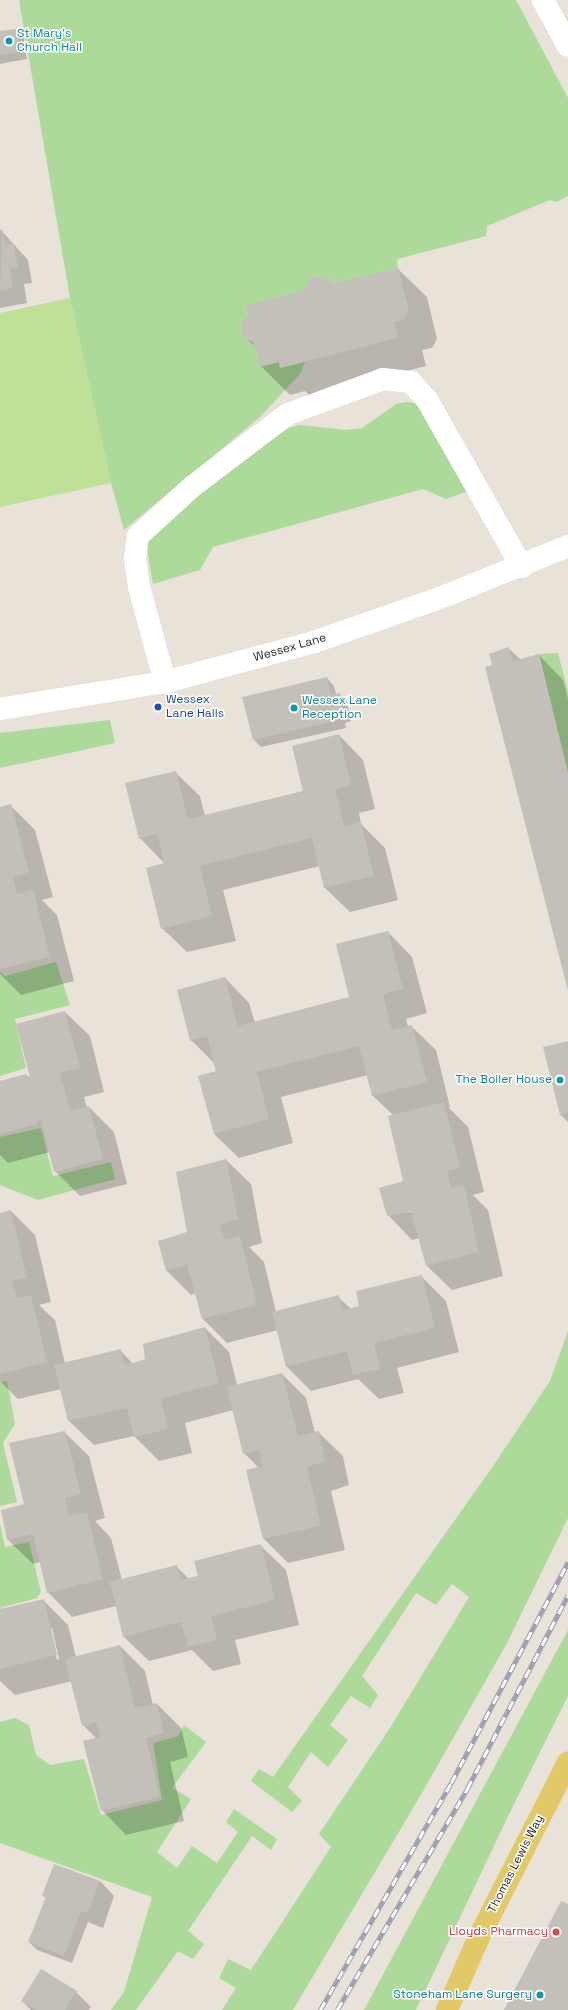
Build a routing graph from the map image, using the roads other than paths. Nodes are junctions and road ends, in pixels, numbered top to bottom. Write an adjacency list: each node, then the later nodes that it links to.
1 (543, 0): 2 (street)
2 (568, 46)
3 (568, 546): 4 (street, Wessex Lane)
4 (522, 567): 5 (street, Wessex Lane); 5 (street)
5 (165, 682): 6 (street, Wessex Lane)
6 (0, 709)
7 (568, 1762): 8 (main road, Thomas Lewis Way)
8 (447, 2010)

